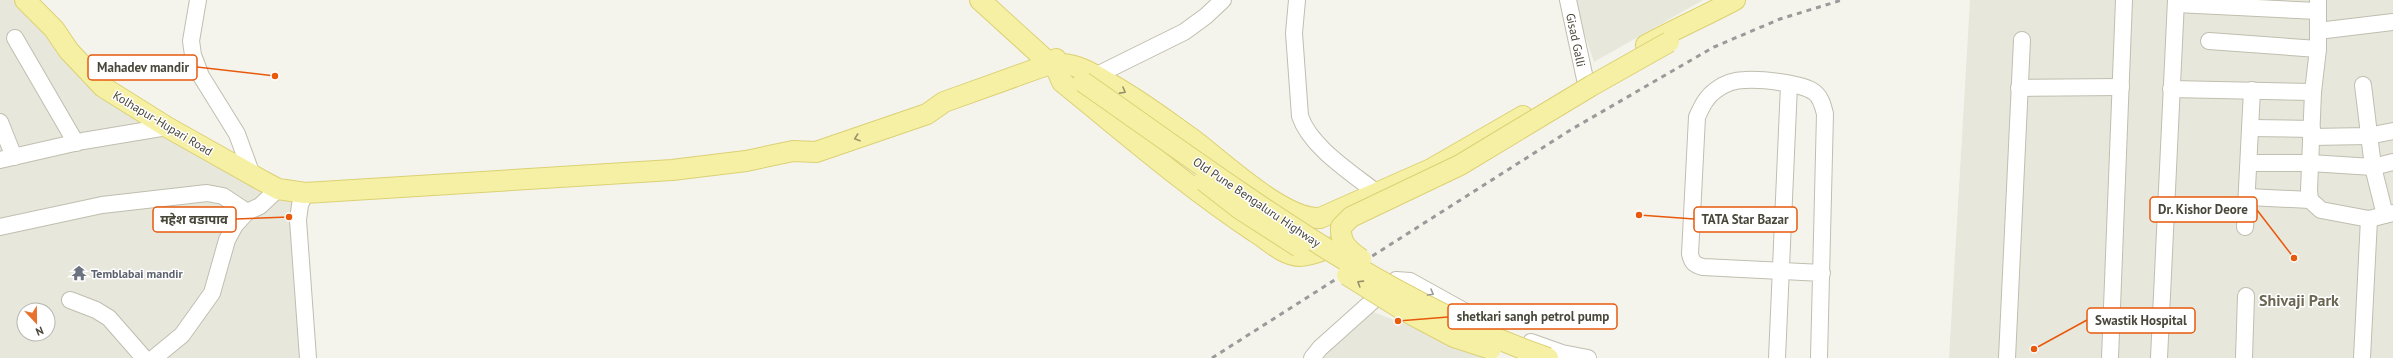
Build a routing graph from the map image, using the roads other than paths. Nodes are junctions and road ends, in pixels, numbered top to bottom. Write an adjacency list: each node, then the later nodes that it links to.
1 (25, 0): 30 (main road, Kolhapur-Hupari Road)
2 (198, 0): 41 (street)
3 (980, 0): 19 (main road, Old Pune Bengaluru Highway)
4 (996, 0): 19 (main road, Old Pune Bengaluru Highway)
5 (1223, 0): 21 (street)
6 (1297, 0): 43 (street)
7 (1568, 0): 20 (street, Gisad Galli)
8 (1735, 0): 12 (main road)
9 (2124, 0): 24 (street)
10 (2176, 2): 11 (street); 26 (street)
11 (2318, 6): 14 (street)
12 (1700, 19): 20 (main road); 53 (main road, bridge)
13 (2393, 22): 14 (street)
14 (2318, 31): 18 (street)
15 (15, 38): 35 (street)
16 (2022, 40): 25 (street)
17 (2209, 41): 18 (street)
18 (2318, 49): 28 (street)
19 (1056, 64): 21 (main road, Old Pune Bengaluru Highway); 42 (main road); 43 (main road)
20 (1585, 79): 43 (main road)
21 (1085, 81): 43 (main road, one-way to 43); 53 (main road, Old Pune Bengaluru Highway, bridge); 62 (main road, Old Pune Bengaluru Highway, one-way to 21, bridge)
22 (1789, 85): 51 (street); 51 (street); 52 (street)
23 (2363, 85): 34 (street)
24 (2121, 87): 25 (street); 68 (street)
25 (2020, 88): 67 (street)
26 (2171, 89): 27 (street); 69 (street)
27 (2252, 90): 28 (street); 31 (street)
28 (2313, 92): 33 (street)
29 (0, 122): 36 (street)
30 (167, 128): 35 (street); 41 (main road, Kolhapur-Hupari Road)
31 (2250, 128): 33 (street); 38 (street)
32 (2393, 131): 34 (street)
33 (2312, 133): 34 (street); 39 (street)
34 (2370, 136): 40 (street)
35 (76, 143): 36 (street)
36 (7, 159)
37 (2393, 162): 40 (street)
38 (2249, 163): 39 (street); 44 (street)
39 (2310, 163): 40 (street); 45 (street)
40 (2374, 168): 47 (street)
41 (264, 182): 42 (main road); 46 (street)
42 (305, 193): 59 (street)
43 (1371, 196)
44 (2248, 197): 45 (street); 50 (street)
45 (2310, 200): 48 (street)
46 (247, 212): 49 (street); 58 (street)
47 (2389, 214): 48 (street)
48 (2369, 219): 71 (street)
49 (0, 227)
50 (2245, 227)
51 (1782, 271): 52 (street); 65 (street)
52 (1822, 273): 66 (street)
53 (1385, 282): 63 (main road, Old Pune Bengaluru Highway, bridge)
54 (2246, 296): 70 (street)
55 (70, 300): 57 (street)
56 (1372, 303): 60 (street); 61 (street); 64 (street, one-way to 64)
57 (144, 358)
58 (154, 358)
59 (308, 358)
60 (1312, 358)
61 (1488, 358)
62 (1521, 358)
63 (1548, 358)
64 (1588, 358)
65 (1777, 358)
66 (1819, 358)
67 (2007, 358)
68 (2110, 358)
69 (2160, 358)
70 (2244, 358)
71 (2362, 358)

